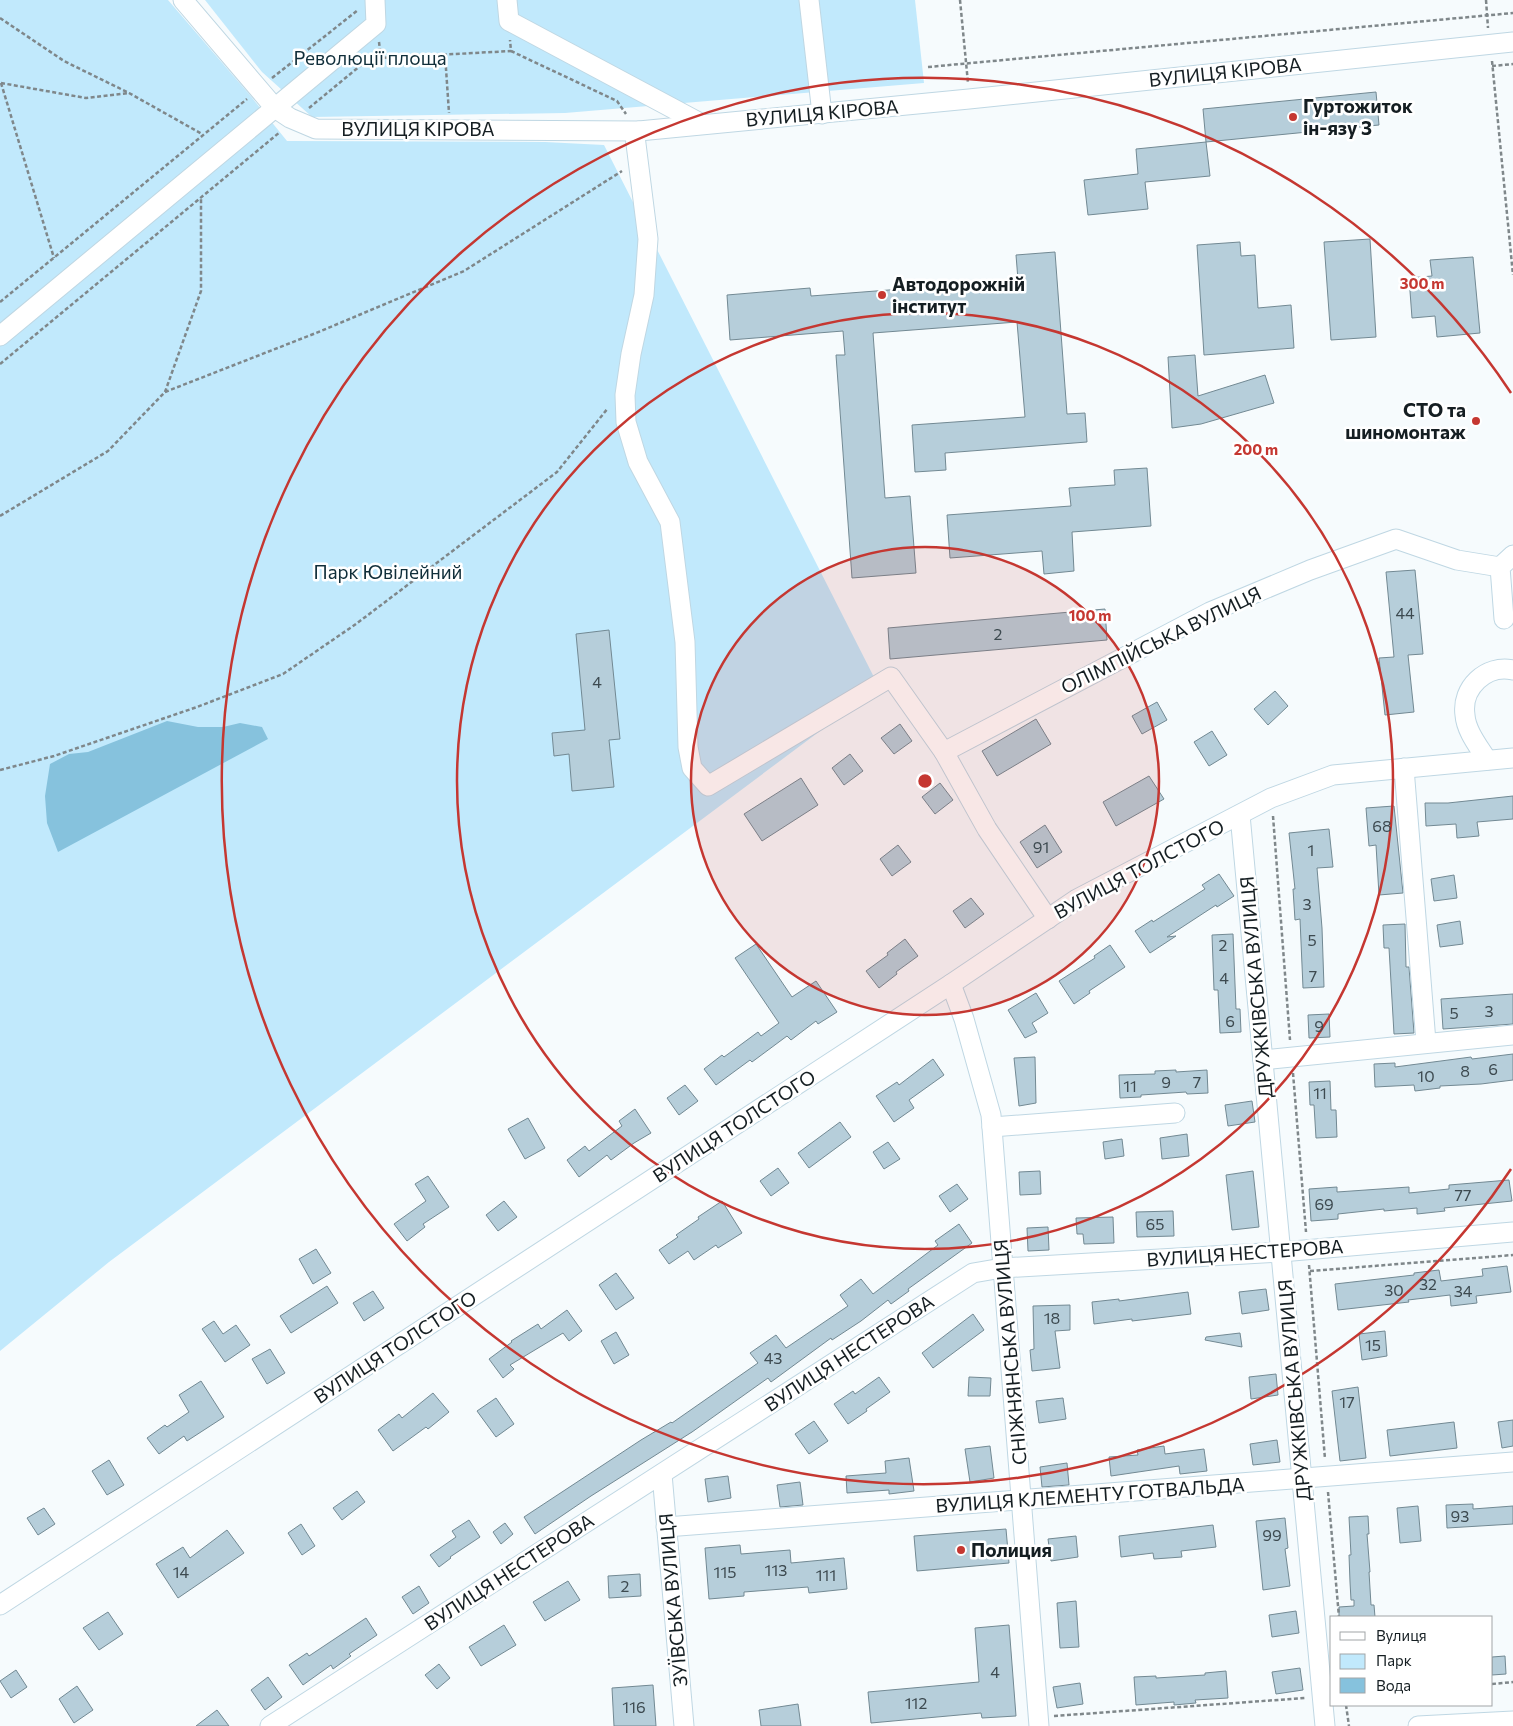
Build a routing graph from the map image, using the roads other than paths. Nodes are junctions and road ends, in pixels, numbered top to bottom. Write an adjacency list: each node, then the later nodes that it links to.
1 (183, 0): 6 (street, ВУЛИЦЯ КІРОВА)
2 (507, 0): 8 (street)
3 (809, 0): 7 (street)
4 (369, 3): 6 (street)
5 (1513, 42): 7 (street, ВУЛИЦЯ КІРОВА)
6 (275, 108): 9 (street, ВУЛИЦЯ КІРОВА); 10 (street)
7 (822, 114): 8 (street, ВУЛИЦЯ КІРОВА)
8 (702, 124): 9 (street, ВУЛИЦЯ КІРОВА)
9 (640, 131): 14 (street)
10 (0, 336)
11 (1506, 561): 12 (street); 14 (street, ОЛІМПІЙСЬКА ВУЛИЦЯ)
12 (1504, 619)
13 (1513, 670): 16 (street)
14 (944, 752): 19 (street)
15 (1513, 758): 16 (street, ВУЛИЦЯ ТОЛСТОГО)
16 (1487, 760): 17 (street, ВУЛИЦЯ ТОЛСТОГО)
17 (1404, 768): 18 (street, ВУЛИЦЯ ТОЛСТОГО); 22 (street)
18 (1240, 815): 19 (street, ВУЛИЦЯ ТОЛСТОГО); 23 (street, ДРУЖКІВСЬКА ВУЛИЦЯ)
19 (1048, 919): 20 (street, ВУЛИЦЯ ТОЛСТОГО)
20 (951, 984): 25 (street, СНІЖНЯНСЬКА ВУЛИЦЯ); 34 (street, ВУЛИЦЯ ТОЛСТОГО)
21 (1513, 1035): 22 (street)
22 (1426, 1042): 23 (street)
23 (1263, 1060): 27 (street, ДРУЖКІВСЬКА ВУЛИЦЯ)
24 (1175, 1113): 25 (street)
25 (992, 1127): 28 (street, СНІЖНЯНСЬКА ВУЛИЦЯ)
26 (1513, 1232): 27 (street, ВУЛИЦЯ НЕСТЕРОВА)
27 (1281, 1252): 28 (street, ВУЛИЦЯ НЕСТЕРОВА); 31 (street, ДРУЖКІВСЬКА ВУЛИЦЯ)
28 (1002, 1268): 30 (street, ВУЛИЦЯ НЕСТЕРОВА); 32 (street, СНІЖНЯНСЬКА ВУЛИЦЯ)
29 (1513, 1462): 31 (street, ВУЛИЦЯ КЛЕМЕНТУ ГОТВАЛЬДА)
30 (662, 1474): 33 (street, ЗУЇВСЬКА ВУЛИЦЯ); 37 (street, ВУЛИЦЯ НЕСТЕРОВА)
31 (1302, 1478): 32 (street, ВУЛИЦЯ КЛЕМЕНТУ ГОТВАЛЬДА); 39 (street, ДРУЖКІВСЬКА ВУЛИЦЯ)
32 (1022, 1500): 33 (street, ВУЛИЦЯ КЛЕМЕНТУ ГОТВАЛЬДА); 36 (street, СНІЖНЯНСЬКА ВУЛИЦЯ)
33 (666, 1527): 38 (street, ЗУЇВСЬКА ВУЛИЦЯ)
34 (0, 1605)
35 (1513, 1721): 40 (street)
36 (1039, 1722)
37 (270, 1726)
38 (684, 1726)
39 (1325, 1726)
40 (1418, 1726)

